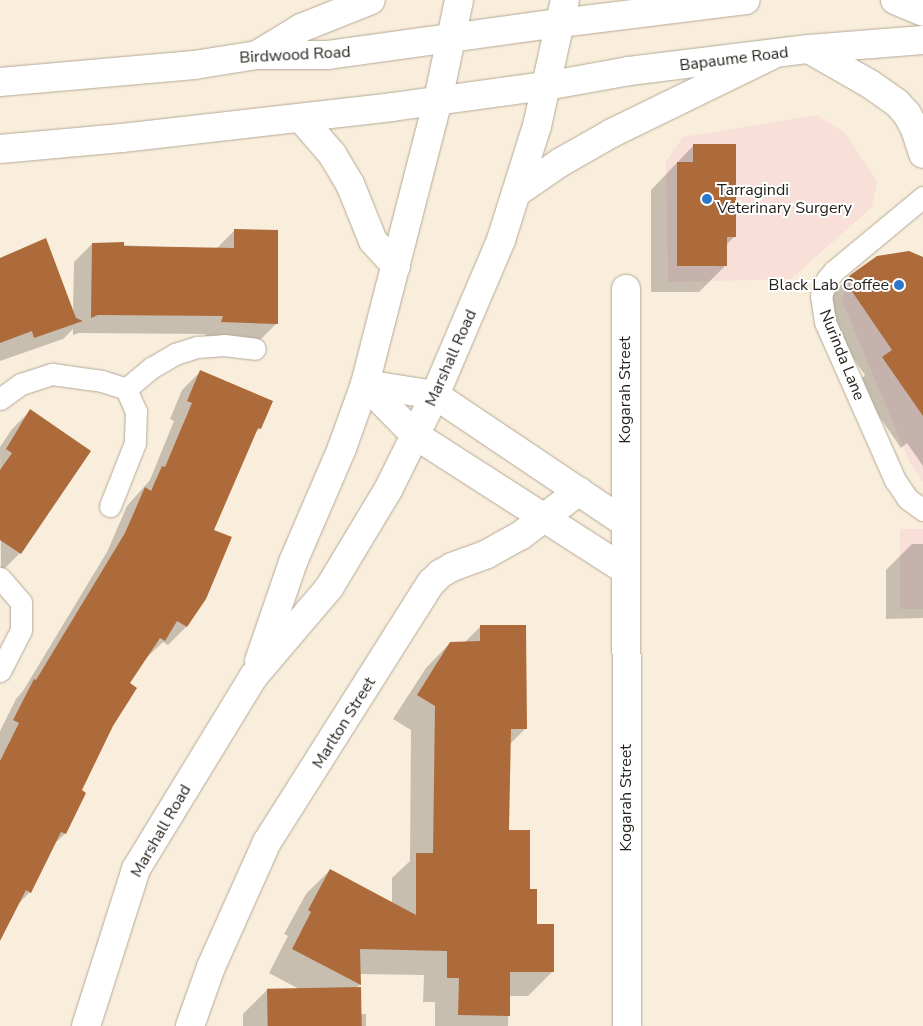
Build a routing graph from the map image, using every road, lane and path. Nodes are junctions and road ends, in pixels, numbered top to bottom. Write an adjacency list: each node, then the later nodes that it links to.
1 (371, 0): 11 (main road)
2 (459, 0): 8 (main road, Marshall Road)
3 (746, 0): 5 (main road)
4 (895, 0): 7 (main road)
5 (699, 2): 6 (main road)
6 (563, 12): 8 (main road, Birdwood Road); 14 (main road, Marshall Road)
7 (923, 12)
8 (451, 38): 11 (main road, Birdwood Road); 15 (main road, Marshall Road)
9 (923, 40): 10 (main road, Bapaume Road)
10 (809, 49): 12 (main road, Bapaume Road); 18 (main road)
11 (258, 54): 13 (main road, Birdwood Road)
12 (776, 54): 14 (main road, Bapaume Road); 19 (main road)
13 (0, 82)
14 (546, 86): 15 (main road); 19 (main road, Marshall Road)
15 (438, 100): 16 (main road); 21 (main road, Marshall Road)
16 (301, 118): 17 (main road); 21 (main road)
17 (6, 154)
18 (923, 154)
19 (516, 193): 26 (main road, Marshall Road)
20 (923, 197): 31 (lane, Nurinda Lane)
21 (396, 266): 24 (main road, Marshall Road)
22 (626, 289): 33 (main road, Kogarah Street)
23 (255, 349): 25 (lane)
24 (365, 384): 26 (main road); 28 (main road); 37 (main road, Marshall Road)
25 (126, 390): 27 (lane); 30 (lane)
26 (436, 395): 28 (main road, Marshall Road); 29 (main road)
27 (0, 400)
28 (415, 435): 32 (main road); 37 (main road, Marshall Road)
29 (579, 490): 32 (main road, Marlton Street); 33 (main road)
30 (110, 506)
31 (923, 510)
32 (545, 518): 34 (main road); 39 (main road, Marlton Street)
33 (624, 522): 34 (main road, Kogarah Street)
34 (625, 570): 40 (main road, Kogarah Street)
35 (0, 578): 36 (lane)
36 (0, 671)
37 (254, 676): 38 (main road, Marshall Road)
38 (86, 1026)
39 (190, 1026)
40 (627, 1026)

